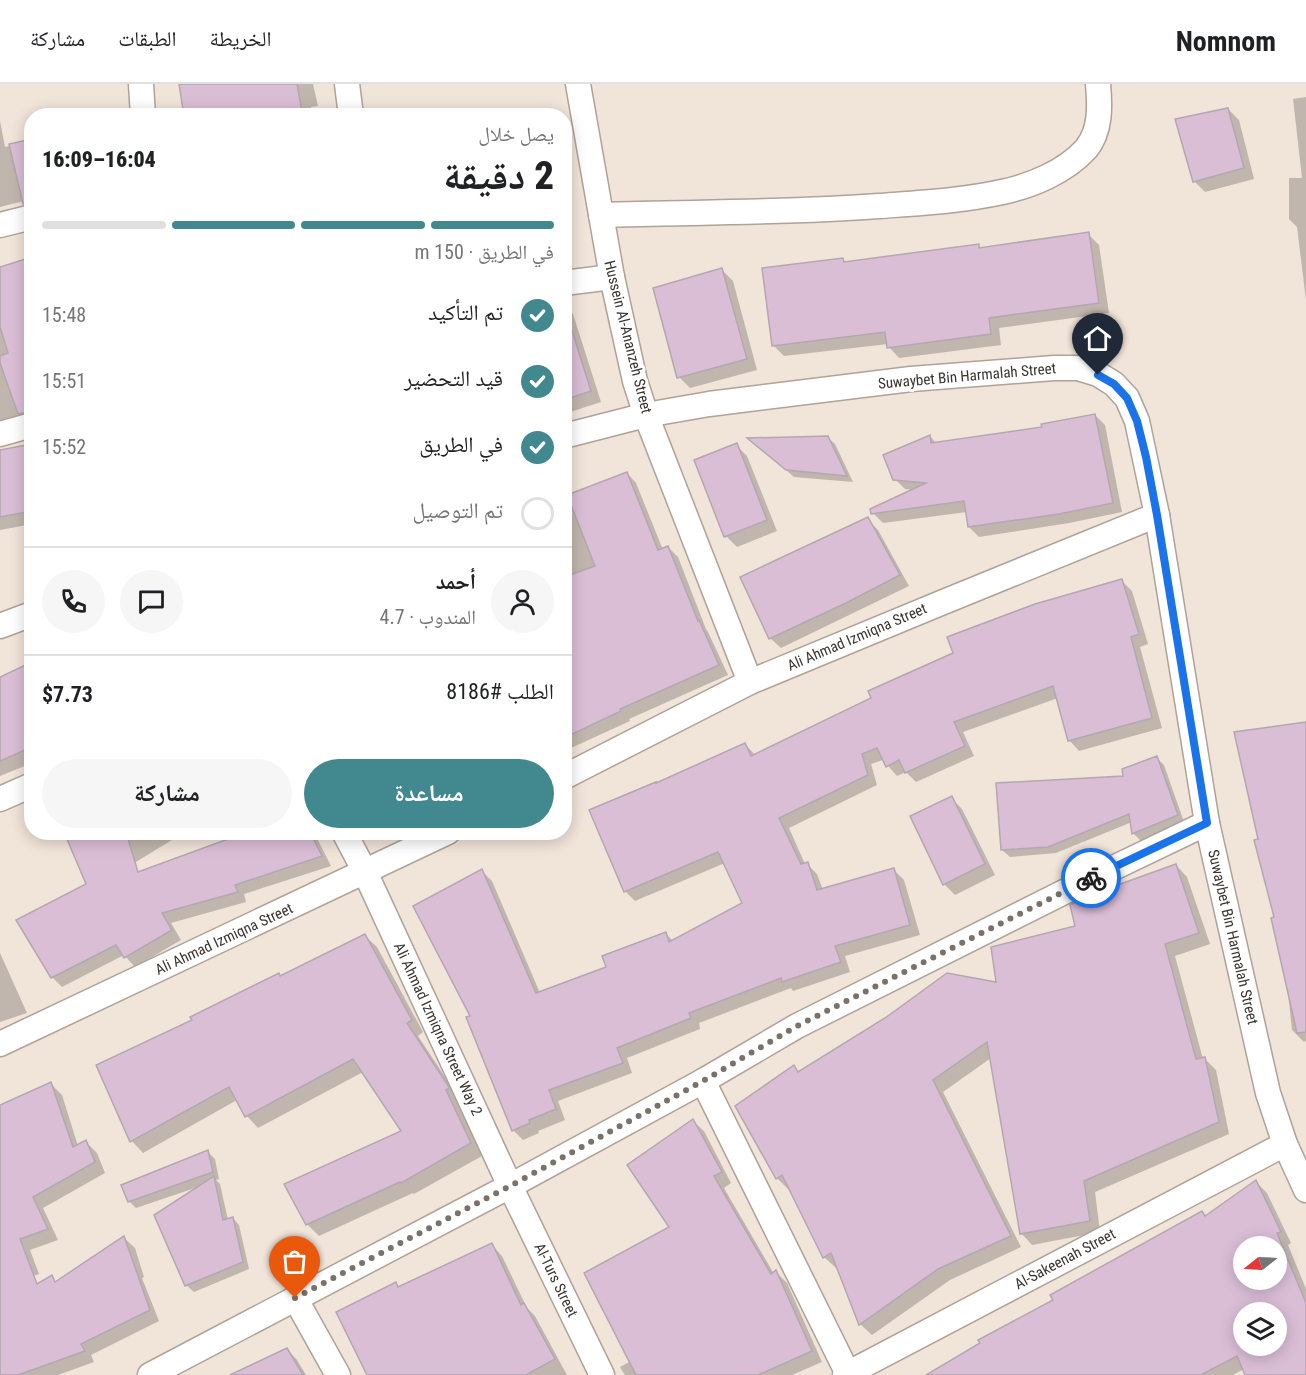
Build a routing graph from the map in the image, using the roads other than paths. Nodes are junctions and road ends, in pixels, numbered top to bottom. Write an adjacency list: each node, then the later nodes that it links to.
1 (141, 84): 5 (street)
2 (347, 84): 6 (street)
3 (578, 84): 7 (street, Hussein Al-Ananzeh Street)
4 (1098, 84): 8 (street)
5 (142, 108)
6 (350, 108)
7 (575, 130): 8 (street, Hussein Al-Ananzeh Street)
8 (601, 215): 11 (street, Hussein Al-Ananzeh Street)
9 (24, 219): 10 (street)
10 (0, 225)
11 (612, 277): 12 (street); 13 (street, Hussein Al-Ananzeh Street)
12 (572, 282)
13 (646, 415): 16 (street, Suwaybet Bin Harmalah Street); 17 (street, Suwaybet Bin Harmalah Street); 20 (street, Hussein Al-Ananzeh Street)
14 (24, 427): 15 (street)
15 (0, 434)
16 (572, 434)
17 (1157, 515): 20 (street, Ali Ahmad Izmiqna Street); 24 (street, Suwaybet Bin Harmalah Street)
18 (24, 617): 19 (street)
19 (0, 626)
20 (750, 682): 21 (street, Ali Ahmad Izmiqna Street)
21 (572, 773)
22 (24, 788): 23 (street)
23 (0, 799)
24 (1207, 823): 29 (street); 30 (street, Suwaybet Bin Harmalah Street)
25 (348, 840): 27 (street, Ali Ahmad Izmiqna Street Way 2)
26 (431, 840): 27 (street, Ali Ahmad Izmiqna Street)
27 (365, 872): 28 (street, Ali Ahmad Izmiqna Street); 31 (street, Ali Ahmad Izmiqna Street Way 2)
28 (0, 1044)
29 (703, 1081): 31 (street); 34 (street)
30 (1285, 1144): 32 (street, Suwaybet Bin Harmalah Street); 34 (street, Al-Sakeenah Street)
31 (510, 1186): 33 (street); 37 (street, Al-Turs Street)
32 (1306, 1190)
33 (295, 1298): 35 (street); 36 (street)
34 (847, 1374)
35 (150, 1375)
36 (338, 1375)
37 (602, 1375)

